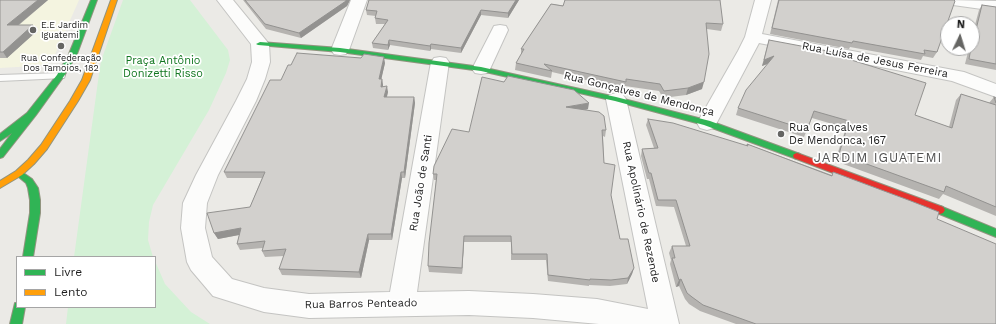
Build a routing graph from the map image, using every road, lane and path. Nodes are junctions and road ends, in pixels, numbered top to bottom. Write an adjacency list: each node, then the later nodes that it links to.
1 (94, 0): 14 (main road)
2 (114, 0): 25 (main road)
3 (225, 0): 10 (street)
4 (359, 0): 11 (street)
5 (763, 0): 9 (street)
6 (953, 0): 7 (street)
7 (996, 6)
8 (500, 30): 13 (street)
9 (753, 37): 15 (street, Rua Luísa de Jesus Ferreira); 21 (street)
10 (260, 44): 11 (main road, Rua Gonçalves de Mendonça); 29 (street, Rua Barros Penteado)
11 (340, 50): 12 (main road, Rua Gonçalves de Mendonça)
12 (440, 62): 13 (main road, Rua Gonçalves de Mendonça); 29 (street, Rua João de Santi)
13 (482, 69): 19 (main road, Rua Gonçalves de Mendonça)
14 (60, 76): 16 (lane); 20 (main road)
15 (957, 76): 17 (street); 18 (street, Rua Luísa de Jesus Ferreira)
16 (0, 78)
17 (996, 84)
18 (996, 91)
19 (616, 99): 21 (main road, Rua Gonçalves de Mendonça); 33 (street, Rua Apolinário de Rezende)
20 (33, 113): 22 (main road); 23 (main road)
21 (708, 123): 27 (main road, Rua Gonçalves de Mendonça)
22 (0, 138)
23 (0, 155)
24 (0, 172): 25 (main road)
25 (19, 173): 26 (main road); 28 (main road)
26 (0, 185)
27 (996, 233)
28 (28, 256)
29 (402, 303): 32 (street, Rua Barros Penteado)
30 (19, 308): 31 (main road)
31 (16, 324)
32 (658, 324)
33 (665, 324)

